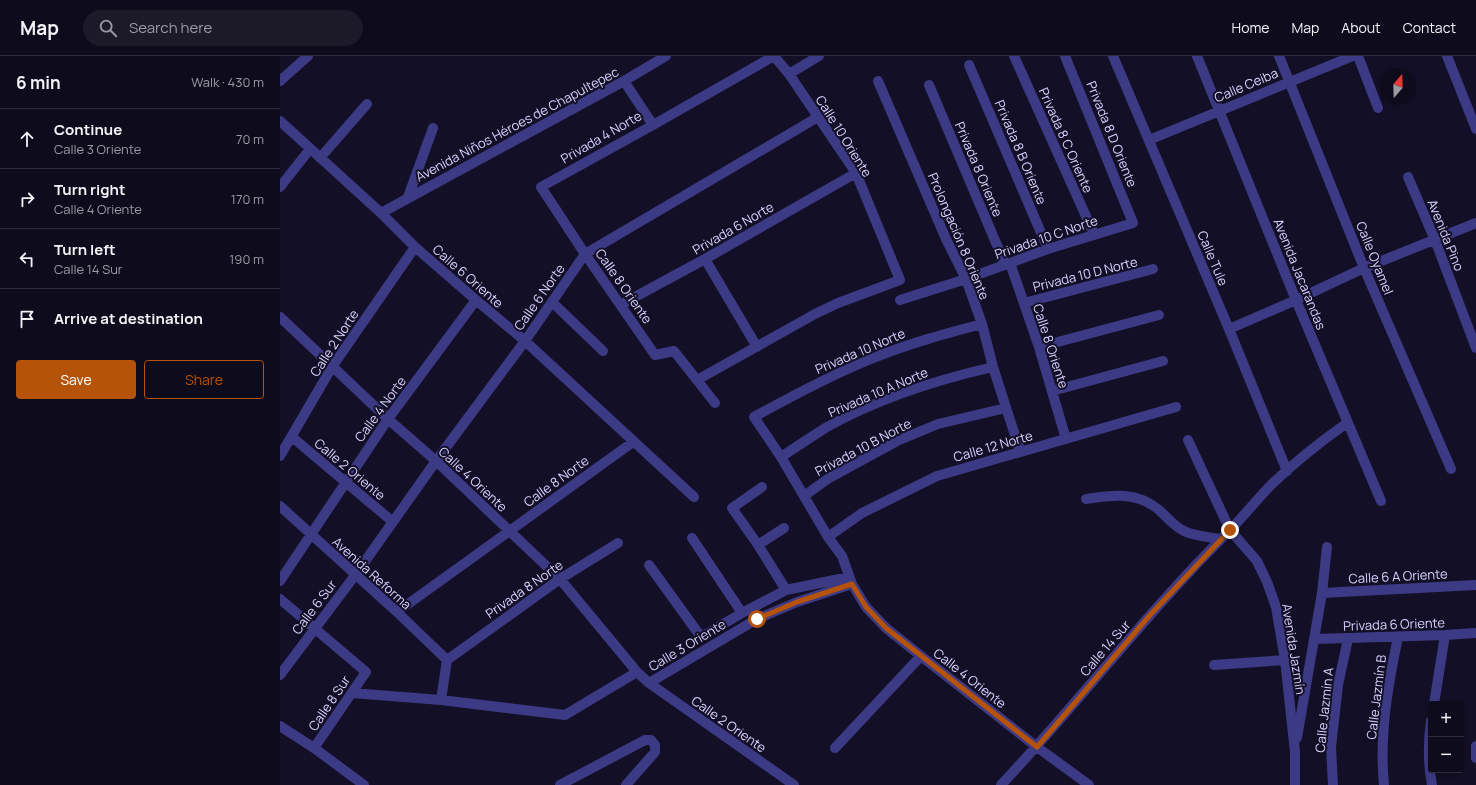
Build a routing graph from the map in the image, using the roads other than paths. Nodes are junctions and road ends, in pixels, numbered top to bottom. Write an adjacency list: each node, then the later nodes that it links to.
1 (308, 56): 16 (street)
2 (666, 56): 13 (street, Avenida Niños Héroes de Chapultepec)
3 (774, 56): 15 (street, Calle 10 Oriente); 26 (street)
4 (819, 56): 15 (street)
5 (1014, 56): 40 (street, Privada 8 C Oriente)
6 (1065, 56): 38 (street, Privada 8 D Oriente)
7 (1113, 56): 29 (street, Calle Tule)
8 (1196, 56): 23 (street, Avenida Jacarandas)
9 (1279, 56): 19 (street, Calle Oyamel)
10 (1353, 56): 19 (street, Calle Ceiba)
11 (1358, 56): 22 (street)
12 (1447, 56): 28 (street)
13 (655, 59): 17 (street, Avenida Niños Héroes de Chapultepec)
14 (969, 65): 43 (street, Privada 8 B Oriente)
15 (789, 74): 24 (street, Calle 10 Oriente)
16 (280, 81)
17 (624, 81): 26 (street, Privada 4 Norte); 36 (street, Avenida Niños Héroes de Chapultepec)
18 (878, 81): 49 (street, Prolongación 8 Oriente)
19 (1290, 81): 23 (street, Calle Ceiba); 47 (street, Calle Oyamel)
20 (928, 85): 46 (street, Privada 8 Oriente)
21 (367, 104): 31 (street)
22 (1378, 108)
23 (1220, 111): 29 (street, Calle Ceiba); 52 (street, Avenida Jacarandas)
24 (818, 117): 32 (street, Calle 10 Oriente); 44 (street, Calle 6 Norte)
25 (280, 121): 30 (street, Calle 6 Oriente)
26 (652, 125): 35 (street, Privada 4 Norte)
27 (433, 128): 36 (street)
28 (1476, 129)
29 (1148, 140): 59 (street, Calle Tule)
30 (310, 149): 31 (street, Calle 6 Oriente); 34 (street)
31 (320, 158): 37 (street, Calle 6 Oriente)
32 (856, 173): 45 (street, Privada 6 Norte); 61 (street, Calle 10 Oriente)
33 (1408, 177): 41 (street, Avenida Pino)
34 (280, 187)
35 (541, 187): 44 (street, Calle 8 Oriente)
36 (408, 198): 37 (street, Avenida Niños Héroes de Chapultepec)
37 (381, 213): 42 (street, Calle 6 Oriente)
38 (1133, 223): 40 (street, Privada 10 C Norte)
39 (1476, 223): 41 (street)
40 (1094, 234): 43 (street, Privada 10 C Norte)
41 (1436, 240): 47 (street); 63 (street, Avenida Pino)
42 (415, 247): 50 (street, Calle 6 Oriente); 66 (street, Calle 2 Norte)
43 (1048, 249): 46 (street, Privada 10 C Norte)
44 (585, 254): 53 (street, Calle 6 Norte); 55 (street, Calle 8 Oriente)
45 (705, 259): 55 (street, Privada 6 Norte); 61 (street)
46 (1007, 264): 49 (street, Privada 10 C Norte); 54 (street, Calle 8 Oriente)
47 (1364, 268): 52 (street); 84 (street, Calle Oyamel)
48 (1153, 269): 54 (street, Privada 10 D Norte)
49 (966, 279): 51 (street, Privada 10 C Norte); 58 (street, Prolongación 8 Oriente)
50 (476, 300): 60 (street, Calle 6 Oriente); 74 (street, Calle 4 Norte)
51 (900, 300)
52 (1296, 300): 59 (street); 75 (street, Avenida Jacarandas)
53 (552, 302): 60 (street, Calle 6 Norte); 64 (street)
54 (1024, 303): 62 (street, Calle 8 Oriente)
55 (622, 304): 68 (street, Calle 8 Oriente)
56 (1159, 315): 62 (street)
57 (280, 317): 66 (street, Calle 4 Oriente)
58 (982, 324): 67 (street, Prolongación 8 Oriente); 73 (street, Privada 10 Norte)
59 (1229, 329): 85 (street, Calle Tule)
60 (525, 341): 79 (street, Calle 6 Oriente); 83 (street, Calle 6 Norte)
61 (757, 347): 68 (street)
62 (1038, 347): 69 (street, Calle 8 Oriente)
63 (1476, 348)
64 (603, 351)
65 (1163, 361): 69 (street)
66 (332, 367): 74 (street, Calle 4 Oriente); 76 (street, Calle 2 Norte)
67 (993, 367): 72 (street, Prolongación 8 Oriente); 82 (street, Privada 10 A Norte)
68 (696, 380): 70 (street, Calle 8 Oriente)
69 (1052, 390): 77 (street, Calle 8 Oriente)
70 (714, 403)
71 (1176, 407): 77 (street, Calle 12 Norte)
72 (1006, 408): 80 (street, Prolongación 8 Oriente); 88 (street, Privada 10 B Norte)
73 (754, 417): 82 (street, Calle 4 Oriente)
74 (388, 419): 83 (street, Calle 4 Oriente); 86 (street, Calle 4 Norte)
75 (1347, 423): 85 (street, Calle 14 Sur); 91 (street, Avenida Jacarandas)
76 (292, 437): 81 (street, Calle 2 Norte); 86 (street, Calle 2 Oriente)
77 (1066, 439): 80 (street, Calle 12 Norte)
78 (1188, 440): 96 (street, Avenida Jazmín)
79 (633, 442): 89 (street, Calle 6 Oriente); 95 (street, Calle 8 Norte)
80 (1020, 451): 98 (street, Calle 12 Norte)
81 (280, 456)
82 (781, 457): 88 (street, Calle 4 Oriente)
83 (436, 461): 93 (street, Calle 6 Norte); 95 (street, Calle 4 Oriente)
84 (1451, 469)
85 (1287, 471): 96 (street, Calle 14 Sur)
86 (345, 482): 93 (street, Calle 2 Oriente); 97 (street, Calle 4 Norte)
87 (762, 487): 102 (street)
88 (804, 496): 98 (street, Calle 4 Oriente)
89 (694, 497)
90 (1086, 499): 100 (street)
91 (1381, 501)
92 (280, 506): 97 (street, Avenida Reforma)
93 (393, 522): 105 (street, Calle 6 Norte)
94 (784, 528): 102 (street)
95 (509, 530): 106 (street, Calle 4 Oriente); 113 (street, Calle 8 Norte)
96 (1230, 530): 100 (street, Calle 14 Sur); 123 (street, Avenida Jazmín)
97 (310, 535): 105 (street, Avenida Reforma); 107 (street, Calle 4 Norte)
98 (828, 537): 108 (street, Calle 4 Oriente)
99 (692, 538): 114 (street)
100 (1220, 539): 134 (street, Calle 14 Sur)
101 (618, 543): 106 (street, Privada 8 Norte)
102 (758, 545): 110 (street)
103 (1327, 547): 111 (street)
104 (649, 565): 114 (street)
105 (356, 574): 113 (street, Avenida Reforma); 115 (street, Calle 6 Sur)
106 (560, 579): 122 (street, Privada 8 Norte); 125 (street, Calle 4 Oriente)
107 (280, 581)
108 (850, 581): 110 (street); 121 (street, Calle 4 Oriente); 127 (street, Calle 3 Oriente)
109 (1476, 585): 111 (street, Calle 6 A Oriente)
110 (786, 590): 114 (street)
111 (1322, 593): 119 (street)
112 (280, 599): 115 (street)
113 (397, 612): 122 (street, Avenida Reforma)
114 (742, 613)
115 (314, 628): 126 (street, Calle 6 Sur); 128 (street, Calle 8 Sur)
116 (1476, 633): 117 (street, Privada 6 Oriente)
117 (1445, 635): 118 (street, Privada 6 Oriente); 130 (street)
118 (1398, 637): 120 (street, Privada 6 Oriente); 147 (street, Calle Jazmín B)
119 (1314, 639): 120 (street, Privada 6 Oriente); 137 (street)
120 (1348, 639): 146 (street, Calle Jazmín A)
121 (921, 656): 134 (street, Calle 4 Oriente); 136 (street)
122 (447, 660): 129 (street)
123 (1285, 660): 124 (street); 137 (street, Avenida Jazmín)
124 (1214, 665)
125 (637, 672): 127 (street, Calle 3 Oriente); 129 (street, Calle 3 Oriente)
126 (280, 675)
127 (649, 683): 142 (street, Calle 2 Oriente)
128 (352, 693): 129 (street, Calle 3 Oriente); 135 (street, Calle 8 Sur)
129 (441, 700)
130 (1434, 701)
131 (280, 726): 135 (street)
132 (1429, 737): 148 (street)
133 (1476, 746): 138 (street)
134 (1037, 747): 143 (street, Calle 14 Sur); 144 (street, Calle 4 Oriente)
135 (314, 748): 139 (street)
136 (835, 748)
137 (1295, 752): 145 (street, Avenida Jazmín)
138 (1476, 758)
139 (364, 785)
140 (560, 785): 141 (street)
141 (626, 785)
142 (794, 785)
143 (1001, 785)
144 (1089, 785)
145 (1295, 785)
146 (1333, 785)
147 (1384, 785)
148 (1432, 785)

